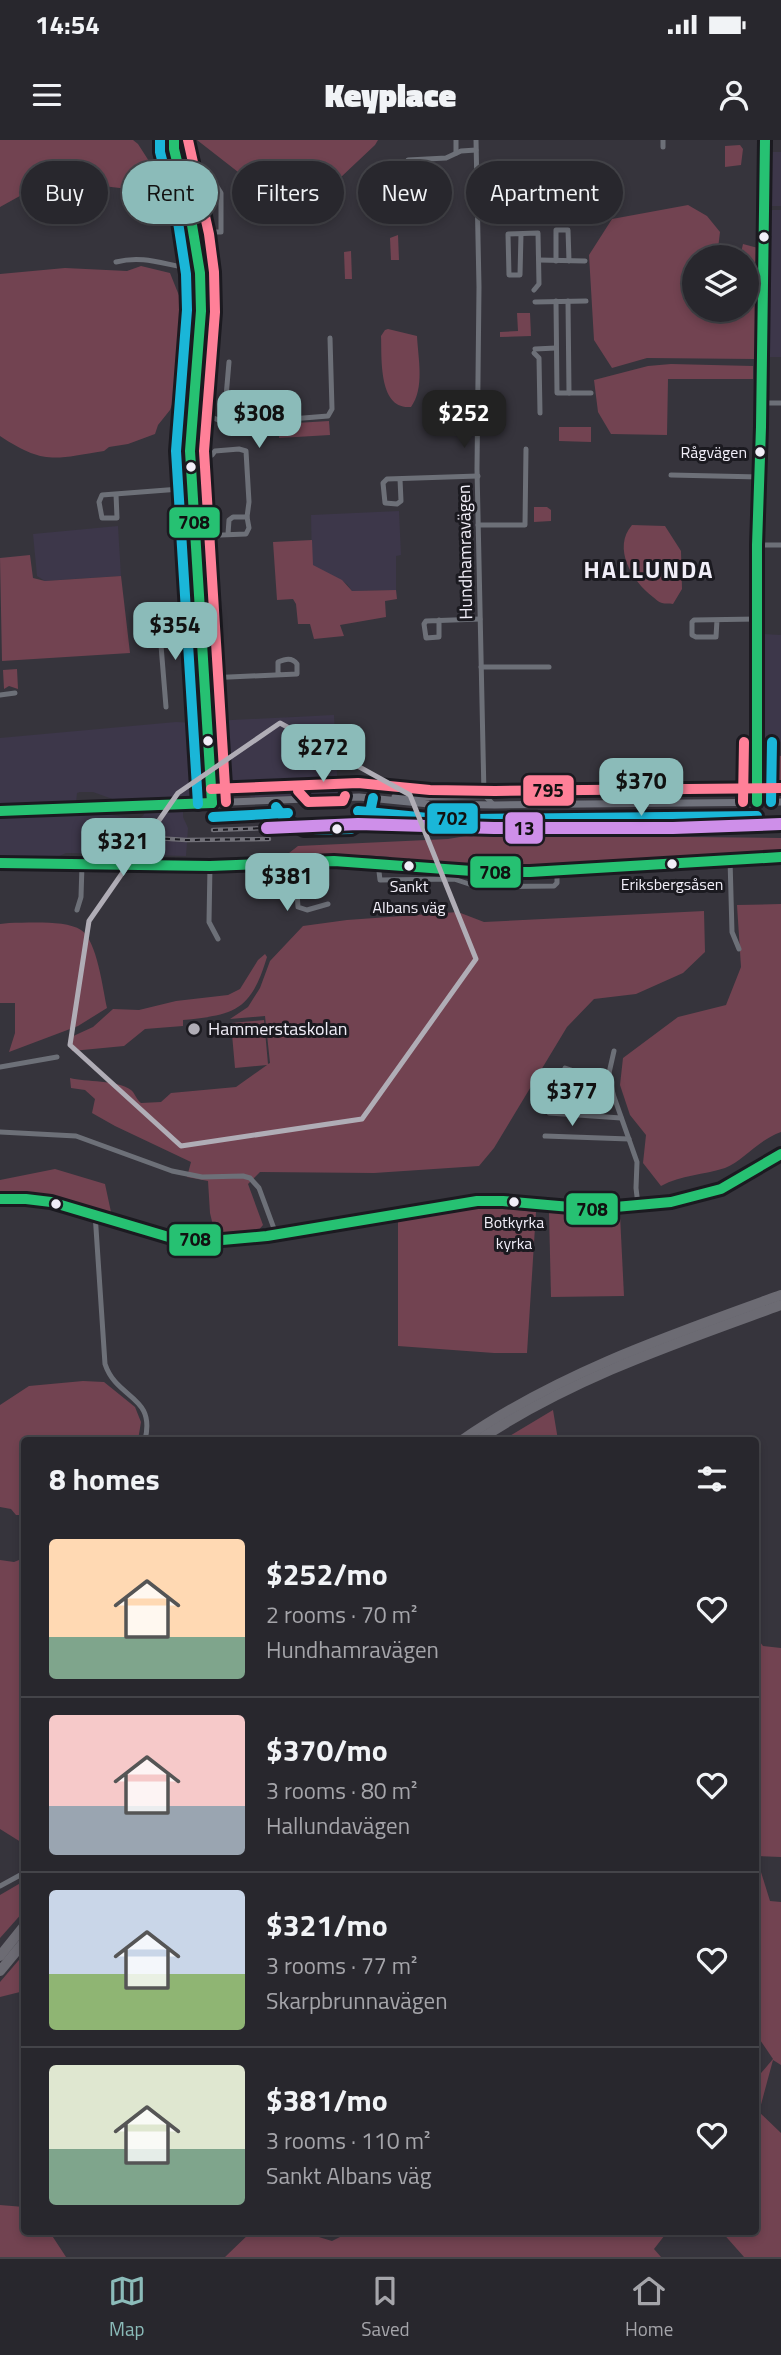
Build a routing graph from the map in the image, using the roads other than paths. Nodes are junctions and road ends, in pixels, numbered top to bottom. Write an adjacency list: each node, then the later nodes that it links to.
1 (174, 140): 9 (street)
2 (456, 140): 6 (street)
3 (475, 140): 5 (street, Hundhamravägen)
4 (765, 140): 29 (street)
5 (476, 150): 6 (street); 37 (street, Hundhamravägen)
6 (456, 153): 7 (street)
7 (424, 160): 7 (street)
8 (218, 188): 9 (street)
9 (195, 232): 16 (street)
10 (521, 234): 10 (street); 11 (street)
11 (539, 260): 13 (street); 17 (street)
12 (116, 261): 16 (street)
13 (556, 261): 14 (street); 14 (street)
14 (569, 261): 15 (street)
15 (585, 261)
16 (200, 269): 32 (street)
17 (534, 289)
18 (568, 301): 19 (street); 21 (street); 26 (street)
19 (586, 301)
20 (535, 302): 21 (street)
21 (556, 302): 23 (street)
22 (330, 338): 32 (street)
23 (556, 348): 25 (street); 28 (street)
24 (229, 362): 31 (street)
25 (557, 393): 26 (street); 28 (street)
26 (569, 393): 27 (street)
27 (591, 393)
28 (540, 394): 33 (street)
29 (762, 403): 30 (street); 38 (street)
30 (781, 403)
31 (221, 409)
32 (190, 412): 40 (street)
33 (540, 413)
34 (526, 449): 43 (street)
35 (212, 455): 42 (street)
36 (671, 475): 38 (street)
37 (478, 476): 39 (street); 43 (street, Hundhamravägen)
38 (760, 477): 46 (street)
39 (400, 479): 39 (street)
40 (193, 488): 41 (street); 45 (street)
41 (116, 494): 41 (street)
42 (247, 517): 44 (street); 44 (street)
43 (478, 525): 48 (street, Hundhamravägen)
44 (228, 534): 45 (street)
45 (195, 536): 52 (street)
46 (757, 545): 47 (street); 51 (street)
47 (781, 545)
48 (480, 619): 49 (street); 53 (street, Hundhamravägen)
49 (439, 620): 49 (street)
50 (717, 620): 50 (street); 51 (street)
51 (758, 620): 61 (street)
52 (201, 631): 56 (street); 59 (street)
53 (481, 667): 54 (street); 62 (street, Hundhamravägen)
54 (549, 667)
55 (278, 675): 56 (street)
56 (204, 679): 66 (street)
57 (15, 693): 58 (street)
58 (0, 695)
59 (166, 707)
60 (781, 791): 61 (main road)
61 (757, 792): 62 (main road); 64 (street)
62 (484, 795): 63 (main road); 67 (street); 68 (street)
63 (366, 798): 66 (main road); 67 (main road)
64 (757, 802): 65 (main road); 68 (main road)
65 (781, 802)
66 (212, 803): 69 (main road)
67 (473, 805): 68 (main road)
68 (495, 805)
69 (0, 811)
70 (781, 857): 71 (street)
71 (730, 859): 77 (street); 81 (street)
72 (295, 862): 74 (street); 76 (street); 78 (street)
73 (0, 863): 75 (street)
74 (378, 863): 77 (street); 77 (street)
75 (82, 865): 76 (street); 79 (street)
76 (209, 866): 80 (street)
77 (557, 871)
78 (328, 904)
79 (77, 910)
80 (218, 939)
81 (739, 950)
82 (614, 1051): 86 (street)
83 (57, 1058): 84 (street)
84 (0, 1067)
85 (565, 1068): 86 (street)
86 (609, 1073): 88 (street)
87 (555, 1087): 88 (street)
88 (613, 1094): 90 (street)
89 (548, 1109): 90 (street)
90 (621, 1118): 93 (street)
91 (0, 1132): 98 (street)
92 (545, 1136): 93 (street)
93 (629, 1139): 96 (street)
94 (781, 1154): 96 (main road)
95 (0, 1199): 97 (main road)
96 (638, 1205): 98 (main road)
97 (95, 1213): 98 (main road); 101 (street)
98 (276, 1234)
99 (781, 1295): 102 (highway)
100 (781, 1305): 103 (highway)
101 (146, 1437)
102 (467, 1437)
103 (485, 1437)
104 (21, 1874): 105 (street)
105 (0, 1885)
106 (21, 1930): 108 (highway)
107 (21, 1946): 109 (highway)
108 (0, 1956)
109 (0, 1971)

